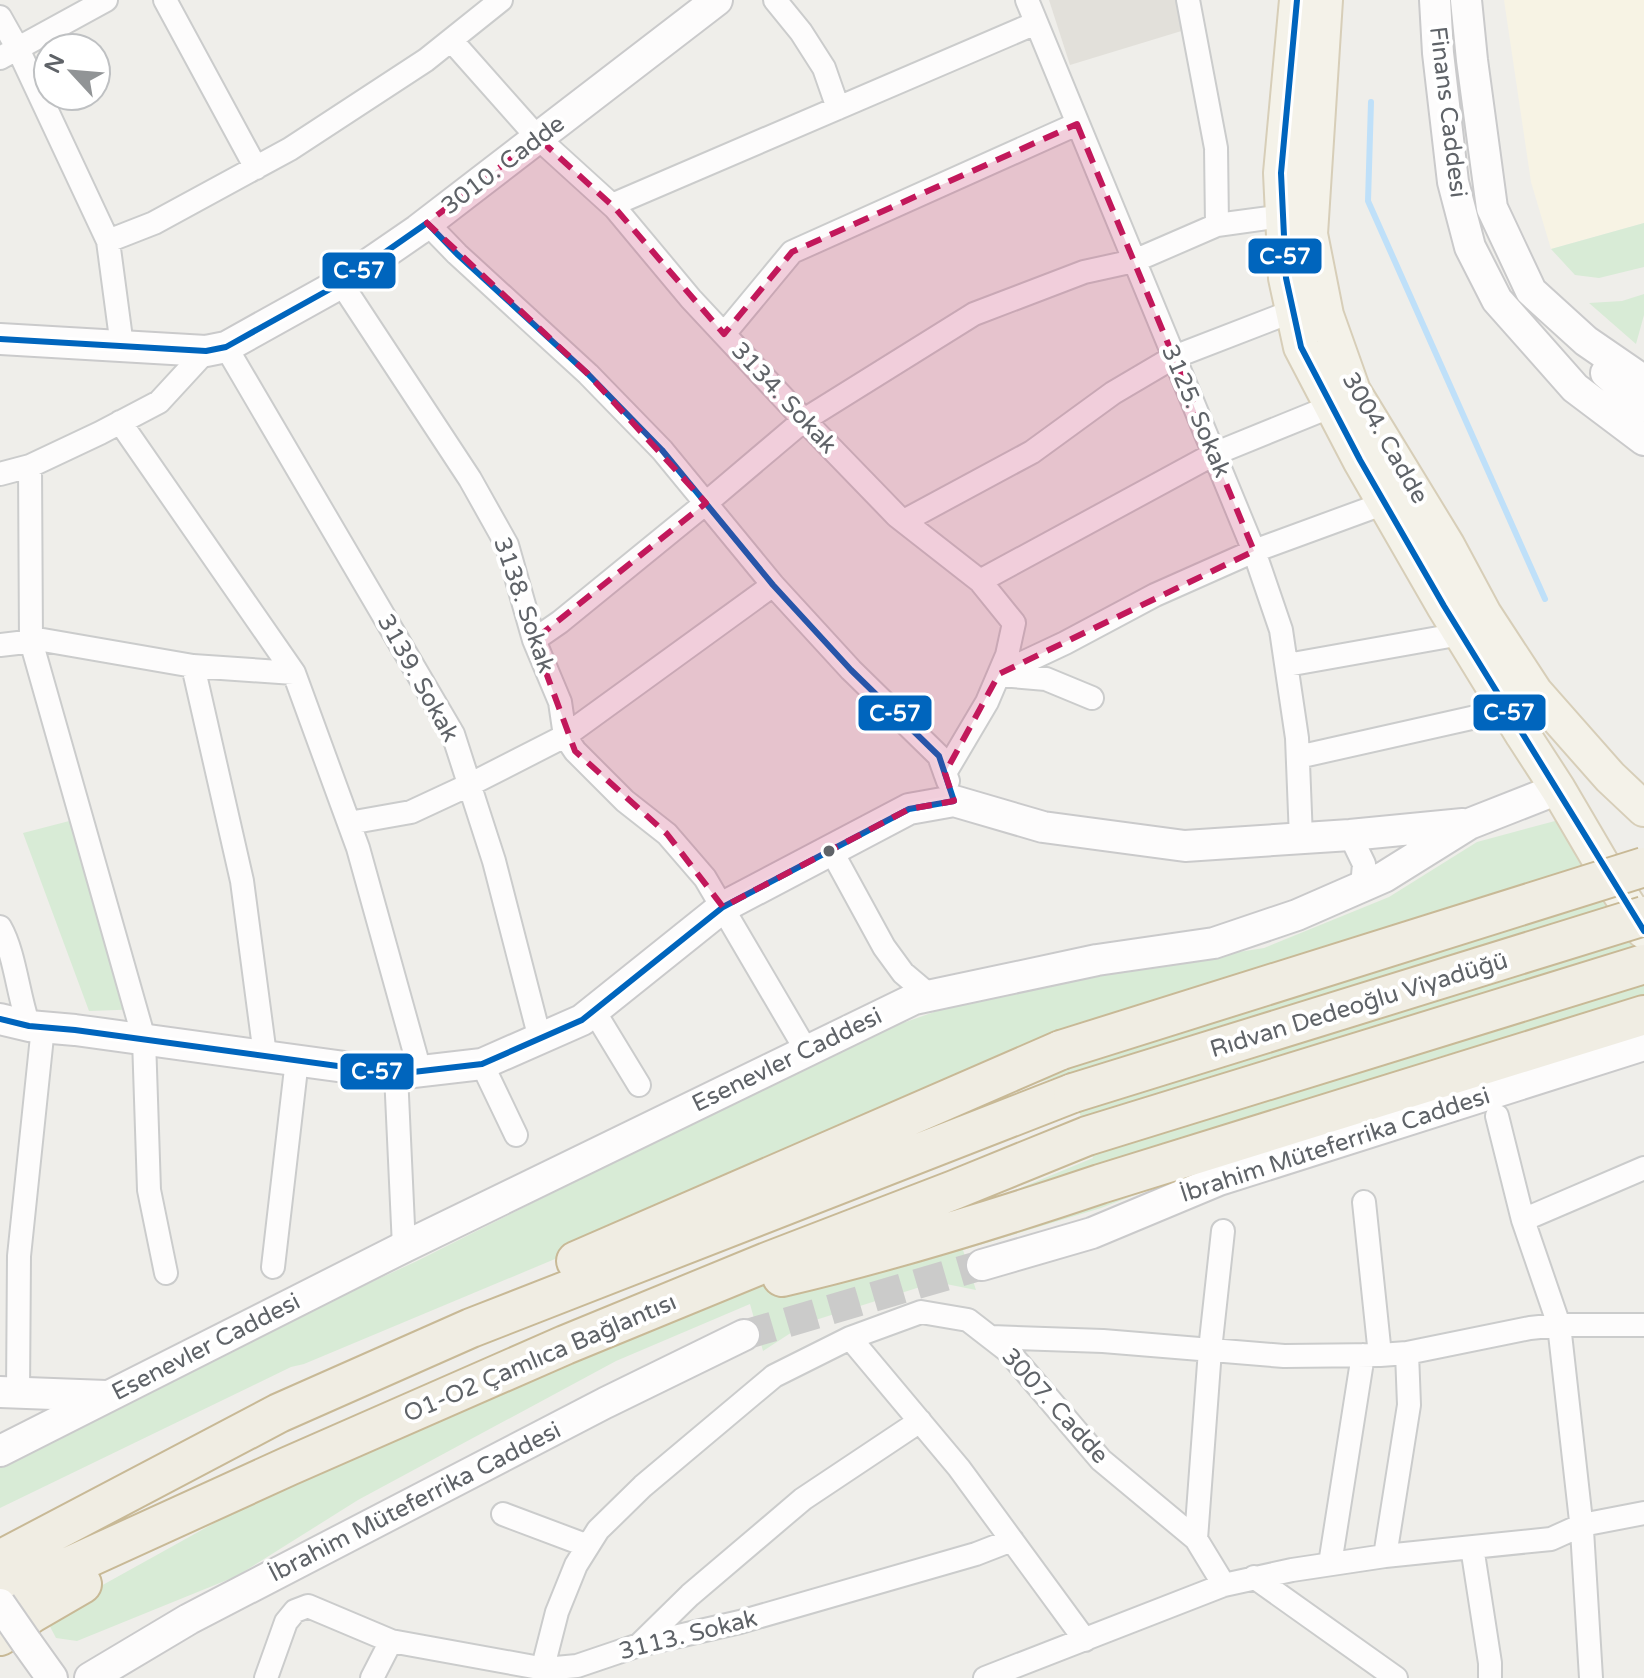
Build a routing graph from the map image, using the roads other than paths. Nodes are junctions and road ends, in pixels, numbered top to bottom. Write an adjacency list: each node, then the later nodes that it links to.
1 (106, 0): 15 (street)
2 (165, 0): 19 (street)
3 (501, 0): 14 (street)
4 (717, 0): 18 (street, 3010. Cadde)
5 (775, 0): 16 (street)
6 (1027, 0): 13 (street, 3125. Sokak)
7 (1188, 0): 23 (street)
8 (1297, 0): 21 (main road, 3004. Cadde)
9 (1325, 0): 62 (main road, 3004. Cadde)
10 (1435, 0): 39 (street, Finans Caddesi)
11 (1466, 0): 27 (street, Finans Caddesi)
12 (0, 17): 15 (street)
13 (1036, 23): 16 (street); 17 (street, 3125. Sokak)
14 (451, 40): 18 (street, 3134. Sokak); 19 (street)
15 (9, 53): 24 (street)
16 (838, 108): 20 (street)
17 (1077, 124): 25 (street, 3125. Sokak); 29 (street)
18 (538, 138): 20 (street, 3134. Sokak); 22 (street, 3010. Cadde)
19 (256, 168): 24 (street)
20 (612, 205): 29 (street, 3134. Sokak)
21 (1283, 216): 23 (street); 28 (main road, 3004. Cadde)
22 (427, 223): 26 (street, 3010. Cadde); 43 (street)
23 (1217, 225): 25 (street)
24 (108, 241): 31 (street)
25 (1134, 261): 33 (street, 3125. Sokak); 37 (street)
26 (341, 283): 32 (street, 3010. Cadde); 50 (street, 3138. Sokak)
27 (1531, 291): 34 (street, Finans Caddesi); 36 (street, Finans Caddesi)
28 (1293, 311): 33 (street); 35 (main road, 3004. Cadde)
29 (724, 334): 37 (street, 3134. Sokak)
30 (0, 339): 31 (street)
31 (122, 346): 32 (street)
32 (216, 349): 38 (street); 63 (street, 3139. Sokak)
33 (1174, 357): 40 (street, 3125. Sokak); 45 (street)
34 (1644, 381)
35 (1332, 406): 40 (street); 44 (main road, 3004. Cadde)
36 (1644, 406)
37 (804, 420): 43 (street); 45 (street, 3134. Sokak)
38 (120, 422): 41 (street); 55 (street)
39 (1644, 440)
40 (1214, 454): 46 (street, 3125. Sokak); 47 (street)
41 (30, 466): 42 (street); 51 (street)
42 (0, 474)
43 (706, 503): 48 (street); 50 (street)
44 (1385, 503): 46 (street); 49 (main road, 3004. Cadde)
45 (904, 521): 47 (street, 3134. Sokak)
46 (1254, 551): 53 (street, 3125. Sokak); 56 (street)
47 (980, 581): 56 (street, 3134. Sokak)
48 (773, 585): 59 (street); 61 (street)
49 (1461, 634): 53 (street); 58 (main road, 3004. Cadde)
50 (534, 640): 59 (street, 3138. Sokak)
51 (31, 641): 52 (street); 54 (street); 83 (street)
52 (0, 645)
53 (1287, 665): 60 (street, 3125. Sokak)
54 (193, 666): 55 (street); 87 (street)
55 (294, 673): 67 (street)
56 (999, 674): 57 (street); 61 (street, 3134. Sokak)
57 (1092, 698)
58 (1507, 710): 60 (street); 64 (main road, 3004. Cadde)
59 (565, 736): 63 (street); 74 (street, 3138. Sokak)
60 (1298, 757): 70 (street, 3125. Sokak)
61 (945, 773): 65 (street)
62 (1610, 777): 64 (main road, Esenevler Caddesi); 66 (main road, 3004. Cadde)
63 (469, 785): 67 (street); 84 (street, 3139. Sokak)
64 (1558, 789): 68 (street, Esenevler Caddesi); 77 (main road, 3004. Cadde)
65 (954, 801): 70 (street); 71 (street)
66 (1644, 809)
67 (349, 823): 90 (street)
68 (1469, 824): 69 (street); 73 (street, Esenevler Caddesi)
69 (1350, 835): 70 (street); 73 (street)
70 (1301, 838)
71 (831, 850): 74 (street); 79 (street)
72 (1644, 867): 115 (highway, bridge)
73 (1362, 887): 79 (street, Esenevler Caddesi)
74 (723, 907): 80 (street); 86 (street, 3138. Sokak)
75 (1644, 916): 92 (highway, Rıdvan Dedeoğlu Viyadüğü, bridge)
76 (0, 927): 82 (street)
77 (1644, 931)
78 (1644, 964): 95 (highway, Rıdvan Dedeoğlu Viyadüğü)
79 (929, 995): 86 (street, Esenevler Caddesi)
80 (594, 1011): 84 (street); 91 (street)
81 (1644, 1015): 104 (highway)
82 (24, 1024): 83 (street); 113 (street)
83 (144, 1039): 87 (street); 103 (street)
84 (540, 1039): 89 (street)
85 (1644, 1045): 101 (street, İbrahim Müteferrika Caddesi)
86 (806, 1050): 100 (street, Esenevler Caddesi)
87 (265, 1055): 88 (street)
88 (297, 1060): 90 (street); 102 (street)
89 (482, 1064): 90 (street); 94 (street)
90 (408, 1073): 100 (street)
91 (639, 1085)
92 (1073, 1093): 115 (highway, O1-O2 Çamlıca Bağlantısı)
93 (1497, 1116): 98 (street)
94 (516, 1135)
95 (1087, 1136): 104 (highway, O1-O2 Çamlıca Bağlantısı)
96 (1644, 1168): 98 (street)
97 (1364, 1202): 112 (street)
98 (1523, 1220): 105 (street)
99 (1223, 1231): 110 (street)
100 (404, 1247): 114 (street, Esenevler Caddesi)
101 (982, 1265)
102 (273, 1267)
103 (166, 1273)
104 (666, 1303): 118 (highway, O1-O2 Çamlıca Bağlantısı)
105 (1559, 1325): 106 (street); 111 (street); 121 (street)
106 (1644, 1325)
107 (744, 1335): 138 (street, İbrahim Müteferrika Caddesi)
108 (991, 1337): 109 (street, 3007. Cadde); 110 (street); 122 (street, 3007. Cadde)
109 (850, 1338): 116 (street); 124 (street, 3007. Cadde)
110 (1210, 1350): 112 (street); 122 (street)
111 (1407, 1353): 112 (street); 127 (street)
112 (1372, 1355): 128 (street)
113 (9, 1393): 114 (street)
114 (109, 1396): 117 (street, Esenevler Caddesi)
115 (279, 1413): 126 (highway, O1-O2 Çamlıca Bağlantısı)
116 (920, 1421): 123 (street); 135 (street)
117 (0, 1451)
118 (289, 1466): 131 (highway, O1-O2 Çamlıca Bağlantısı); 132 (highway)
119 (1644, 1513): 121 (street)
120 (503, 1514): 124 (street)
121 (1582, 1525): 125 (street); 144 (street)
122 (1196, 1539): 130 (street, 3007. Cadde)
123 (1012, 1540): 133 (street); 135 (street, 3113. Sokak)
124 (588, 1546): 136 (street, 3007. Cadde)
125 (1472, 1547): 127 (street); 143 (street)
126 (7, 1555)
127 (1385, 1556): 128 (street)
128 (1330, 1564): 129 (street)
129 (1254, 1577): 130 (street); 142 (street)
130 (1224, 1585): 133 (street)
131 (0, 1601): 132 (street, bridge)
132 (14, 1640): 137 (street)
133 (1085, 1640): 141 (street)
134 (391, 1641): 136 (street, 3113. Sokak); 139 (street, 3113. Sokak); 140 (street)
135 (639, 1645): 136 (street, 3113. Sokak)
136 (545, 1674)
137 (52, 1678)
138 (90, 1678)
139 (266, 1678)
140 (372, 1678)
141 (985, 1678)
142 (1396, 1678)
143 (1490, 1678)
144 (1591, 1678)

